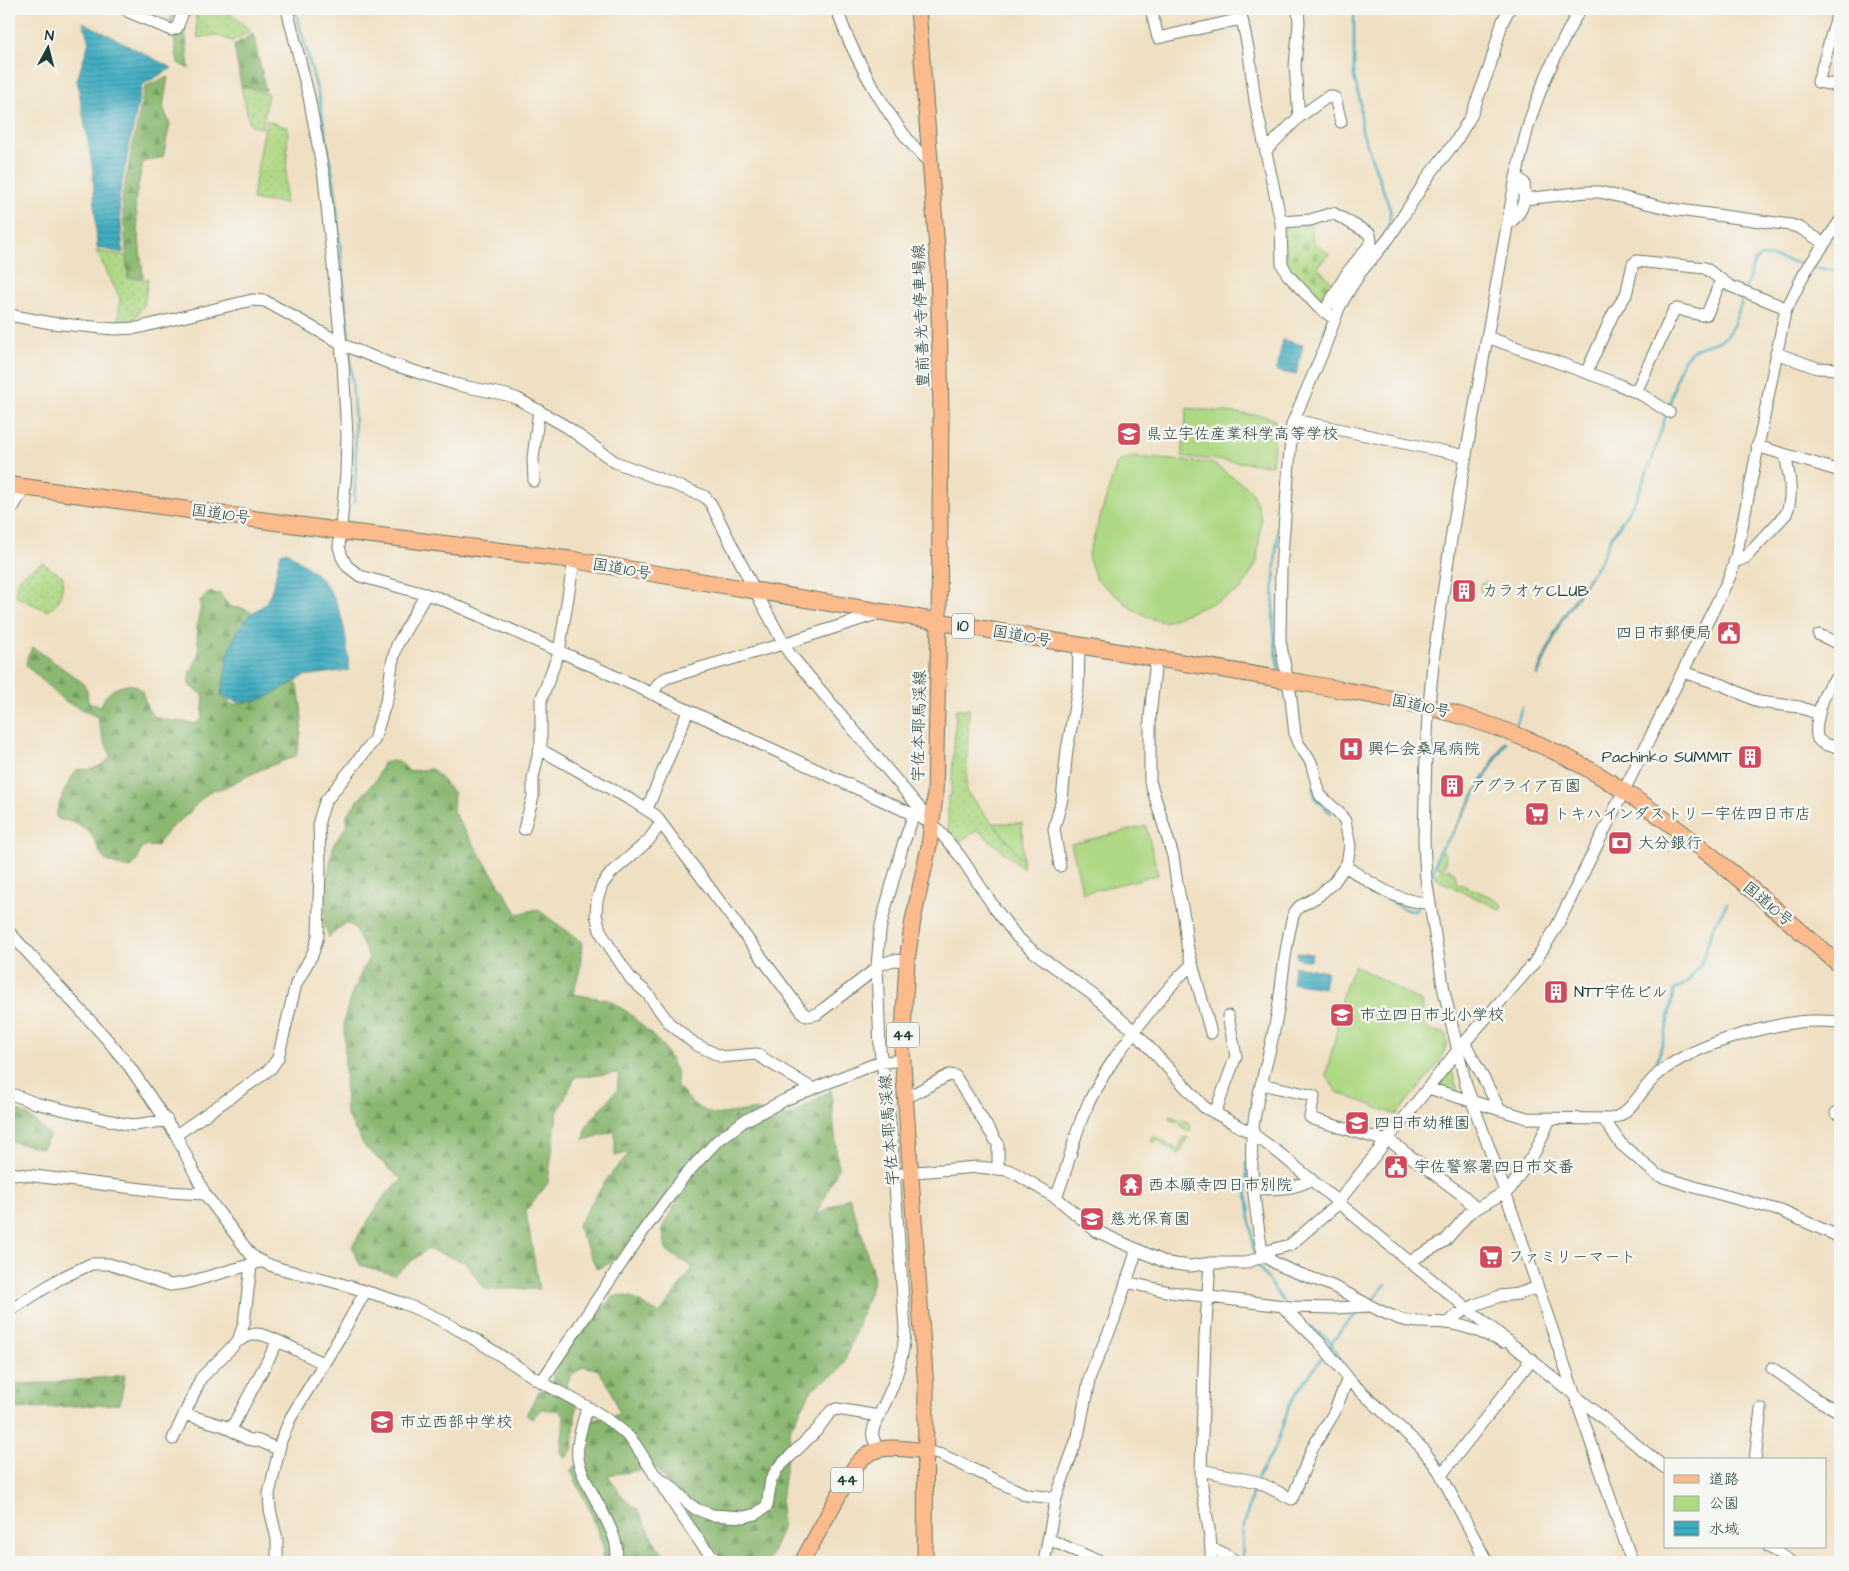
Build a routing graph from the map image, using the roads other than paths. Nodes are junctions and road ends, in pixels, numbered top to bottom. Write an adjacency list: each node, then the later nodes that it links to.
1 (126, 9): 2 (street)
2 (184, 9)
3 (287, 9): 29 (street)
4 (836, 9): 16 (street)
5 (918, 9): 16 (main road, 豊前善光寺停車場線)
6 (1151, 9): 11 (street)
7 (1298, 9): 13 (street)
8 (1580, 9): 17 (street)
9 (1838, 9): 12 (street)
10 (1505, 10): 27 (street)
11 (1241, 14): 15 (street)
12 (1840, 86)
13 (1299, 117): 14 (street); 15 (street)
14 (1341, 122)
15 (1266, 150): 20 (street)
16 (930, 162): 51 (main road, 豊前善光寺停車場線)
17 (1516, 176): 18 (street); 21 (street)
18 (1524, 199): 21 (street); 22 (street)
19 (1840, 221): 22 (street)
20 (1281, 222): 25 (street); 25 (street)
21 (1507, 225): 28 (street)
22 (1824, 243): 24 (street)
23 (1721, 280): 24 (street); 32 (street); 33 (street)
24 (1786, 308): 30 (street)
25 (1324, 312): 27 (street)
26 (9, 315): 29 (street)
27 (1334, 320): 36 (street)
28 (1487, 338): 32 (street); 39 (street)
29 (346, 345): 34 (street); 45 (street)
30 (1776, 353): 31 (street); 37 (street)
31 (1840, 369)
32 (1587, 371): 33 (street)
33 (1636, 392): 35 (street)
34 (539, 410): 41 (street); 48 (street)
35 (1669, 412)
36 (1294, 420): 39 (street); 60 (street)
37 (1757, 446): 38 (street); 47 (street)
38 (1785, 455): 40 (street); 47 (street)
39 (1466, 456): 62 (street)
40 (1840, 471)
41 (534, 482)
42 (9, 485): 43 (highway, 国道10号 / 10)
43 (25, 488): 44 (street); 45 (highway, 国道10号 / 10)
44 (9, 514)
45 (340, 531): 46 (highway, 国道10号 / 10); 49 (street)
46 (574, 560): 48 (highway, 国道10号 / 10); 56 (street)
47 (1734, 562): 58 (street)
48 (755, 591): 50 (highway, 国道10号 / 10); 53 (street)
49 (426, 594): 56 (street); 100 (street)
50 (882, 612): 51 (highway, 国道10号 / 10); 53 (street)
51 (939, 622): 55 (highway, 国道10号 / 10); 71 (main road, 宇佐本耶馬渓線 / 44)
52 (1819, 635): 54 (street)
53 (784, 644): 61 (street); 71 (street)
54 (1840, 644)
55 (1079, 646): 57 (highway, 国道10号 / 10); 73 (street)
56 (559, 652): 61 (street); 65 (street)
57 (1156, 659): 60 (highway, 国道10号 / 10); 78 (street)
58 (1683, 672): 64 (street); 67 (street)
59 (1840, 675): 64 (street)
60 (1288, 681): 62 (highway, 国道10号 / 10); 74 (street)
61 (652, 694): 63 (street)
62 (1428, 707): 67 (highway, 国道10号 / 10); 75 (street)
63 (688, 711): 68 (street); 69 (street)
64 (1819, 714): 66 (street)
65 (540, 747): 68 (street); 72 (street)
66 (1840, 747)
67 (1624, 791): 79 (highway, 国道10号 / 10); 85 (street)
68 (647, 809): 70 (street)
69 (914, 814): 71 (street); 80 (street, 44)
70 (662, 823): 80 (street); 90 (street)
71 (932, 825): 77 (main road, 宇佐本耶馬渓線 / 44); 83 (street)
72 (524, 829)
73 (1060, 866)
74 (1345, 866): 75 (street); 88 (street)
75 (1430, 903): 85 (street)
76 (9, 932): 97 (street)
77 (907, 961): 80 (street); 86 (main road, 宇佐本耶馬渓線 / 44)
78 (1192, 965): 83 (street); 84 (street)
79 (1840, 965)
80 (877, 966): 87 (street, 44)
81 (1228, 1016): 95 (street)
82 (1840, 1022): 98 (street)
83 (1134, 1031): 95 (street); 110 (street)
84 (1211, 1033)
85 (1461, 1048): 89 (street); 93 (street); 94 (street)
86 (902, 1060): 87 (street); 92 (main road, 宇佐本耶馬渓線 / 44)
87 (882, 1061): 90 (street); 105 (street, 44)
88 (1262, 1084): 99 (street); 101 (street)
89 (1428, 1088): 93 (street); 101 (street)
90 (813, 1089): 135 (street)
91 (9, 1093): 97 (street)
92 (904, 1099): 102 (street); 103 (main road, 宇佐本耶馬渓線 / 44)
93 (1471, 1101): 94 (street); 108 (street)
94 (1500, 1110): 96 (street)
95 (1214, 1113): 99 (street)
96 (1550, 1119): 98 (street); 108 (street)
97 (167, 1120): 100 (street)
98 (1604, 1120): 113 (street)
99 (1249, 1132): 106 (street); 107 (street)
100 (176, 1135): 109 (street)
101 (1387, 1140): 111 (street); 112 (street)
102 (998, 1168): 103 (street); 110 (street)
103 (910, 1172): 105 (street); 146 (main road, 宇佐本耶馬渓線 / 44)
104 (9, 1174): 109 (street)
105 (894, 1174): 141 (street, 44)
106 (1311, 1179): 107 (street); 111 (street)
107 (1254, 1189): 115 (street)
108 (1506, 1193): 112 (street); 120 (street)
109 (205, 1194): 118 (street)
110 (1056, 1197): 114 (street)
111 (1339, 1202): 115 (street); 117 (street)
112 (1476, 1209): 117 (street)
113 (1840, 1237)
114 (1137, 1249): 116 (street); 119 (street)
115 (1264, 1254): 116 (street); 124 (street)
116 (1210, 1263): 122 (street)
117 (1411, 1263): 125 (street)
118 (256, 1264): 121 (street); 126 (street); 128 (street)
119 (1126, 1282): 122 (street); 152 (street)
120 (1538, 1286): 125 (street); 136 (street)
121 (365, 1292): 132 (street); 135 (street)
122 (1207, 1296): 123 (street); 149 (street)
123 (1282, 1306): 124 (street); 134 (street)
124 (1371, 1306): 127 (street)
125 (1468, 1308): 127 (street); 130 (street)
126 (9, 1311)
127 (1448, 1323): 130 (street)
128 (238, 1341): 129 (street); 140 (street)
129 (278, 1341): 132 (street); 142 (street)
130 (1521, 1350): 131 (street)
131 (1532, 1359): 136 (street); 151 (street)
132 (323, 1363): 144 (street)
133 (1772, 1368): 139 (street)
134 (1348, 1378): 149 (street); 151 (street)
135 (541, 1382): 137 (street)
136 (1574, 1393): 148 (street); 166 (street)
137 (588, 1408): 150 (street); 157 (street)
138 (1761, 1409): 147 (street)
139 (1840, 1412)
140 (184, 1414): 142 (street); 143 (street)
141 (879, 1416): 145 (street, 44); 150 (street)
142 (231, 1429): 144 (street)
143 (173, 1439)
144 (278, 1448): 156 (street)
145 (878, 1449): 146 (main road, 44); 159 (main road, 44)
146 (926, 1451): 152 (street); 160 (main road, 宇佐本耶馬渓線)
147 (1755, 1458)
148 (1664, 1467)
149 (1200, 1470): 155 (street)
150 (654, 1474): 158 (street)
151 (1441, 1475): 165 (street)
152 (1056, 1498): 153 (street)
153 (1048, 1539): 161 (street); 162 (street)
154 (1770, 1548): 167 (street)
155 (1211, 1549): 163 (street); 164 (street)
156 (277, 1562)
157 (612, 1562)
158 (718, 1562)
159 (802, 1562)
160 (925, 1562)
161 (1044, 1562)
162 (1101, 1562)
163 (1211, 1562)
164 (1237, 1562)
165 (1487, 1562)
166 (1632, 1562)
167 (1791, 1562)

